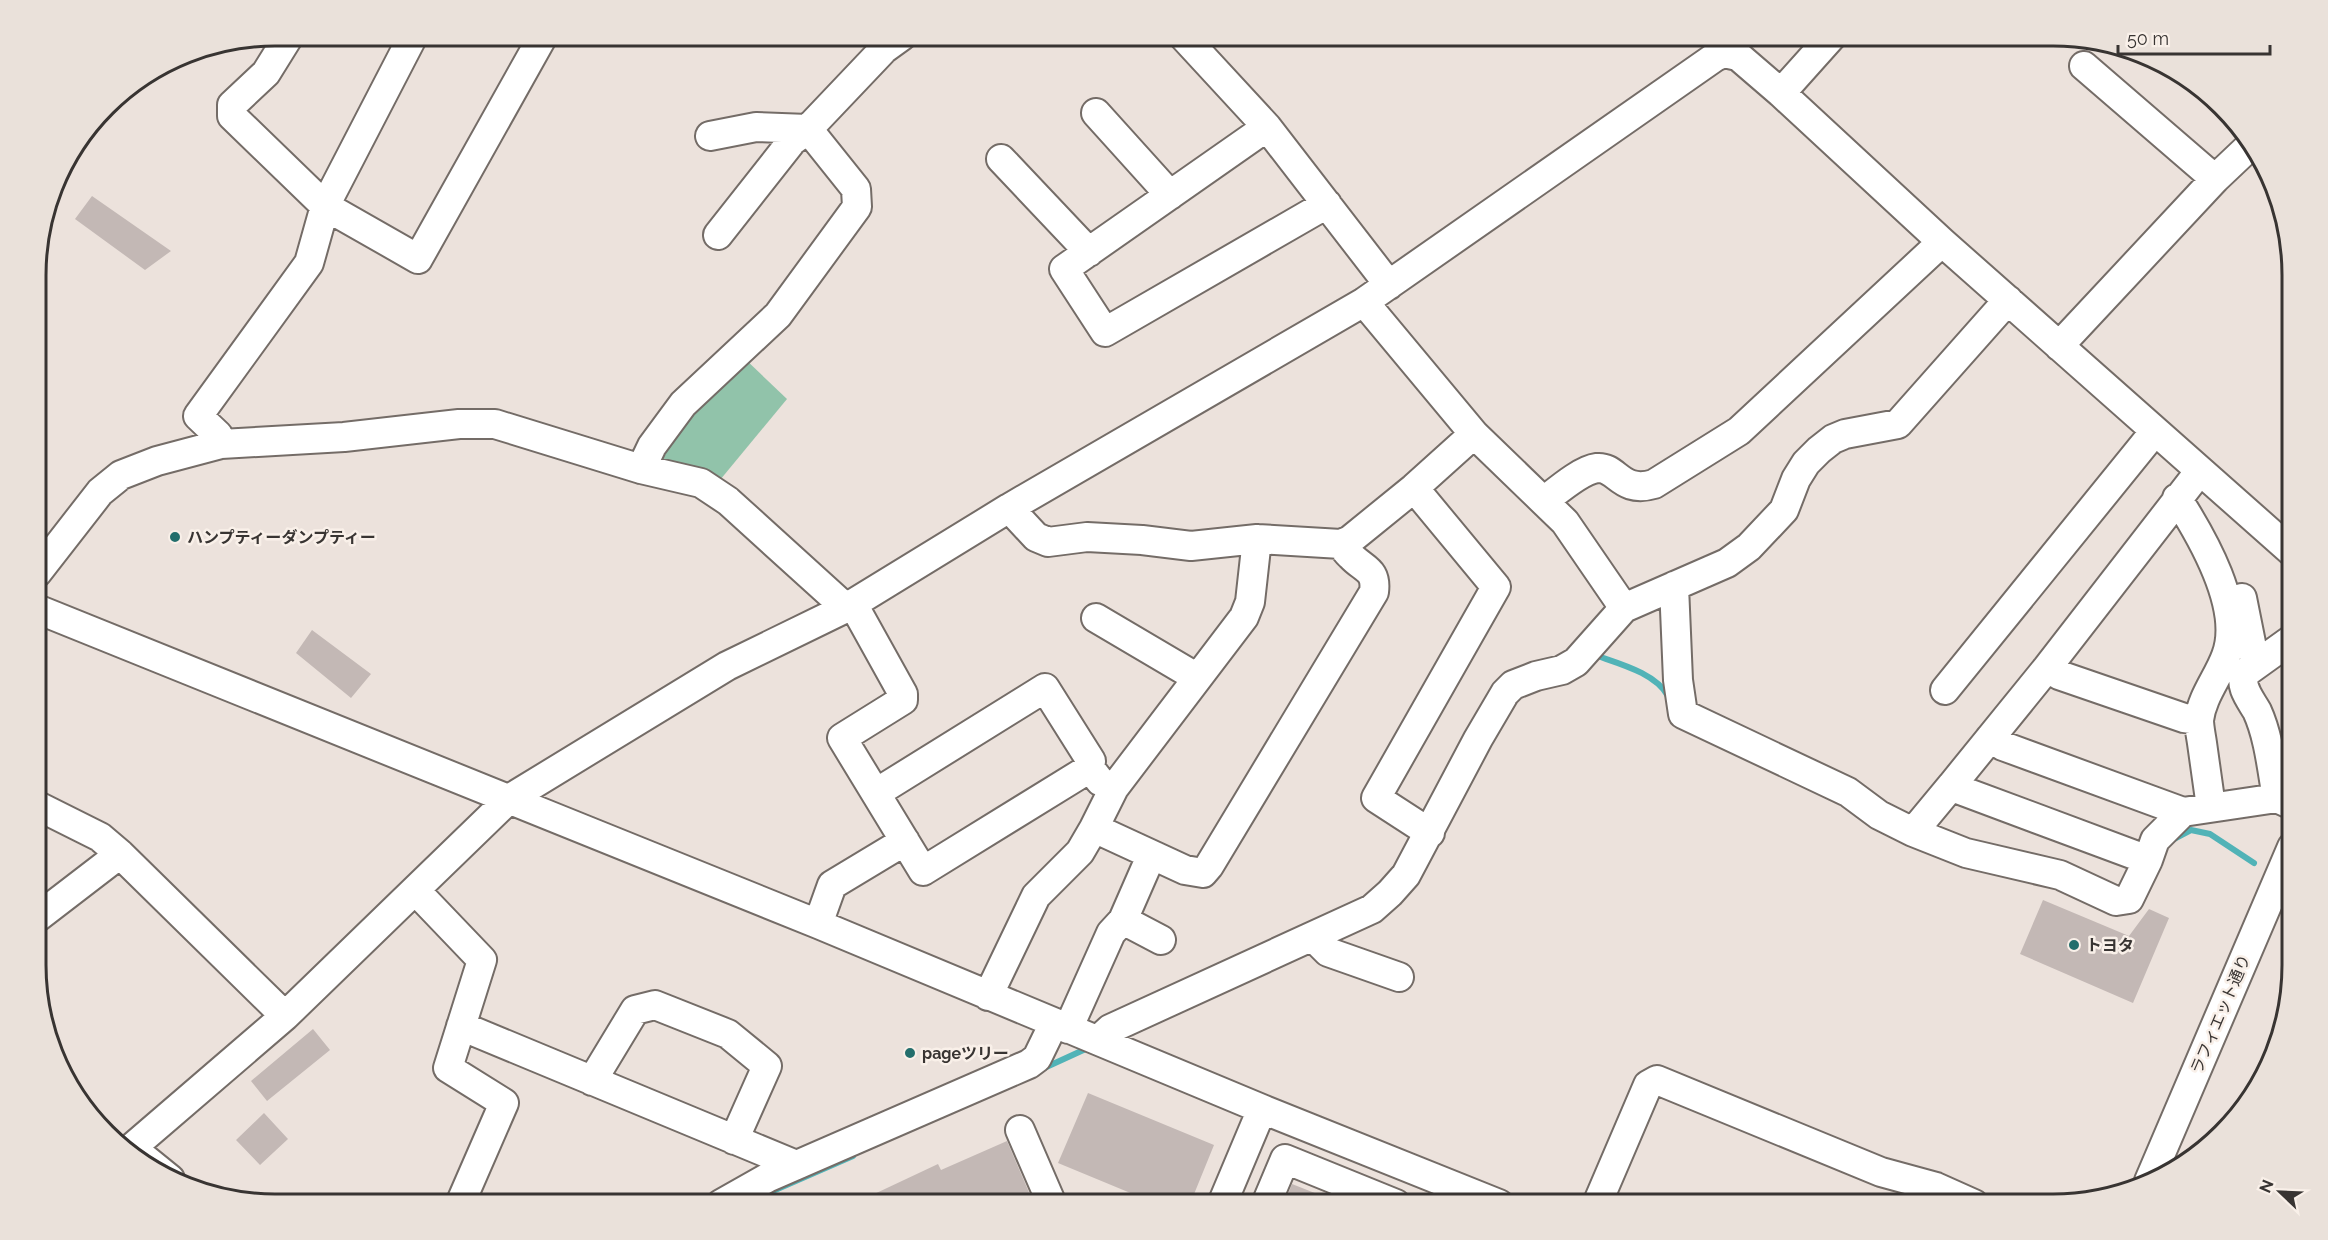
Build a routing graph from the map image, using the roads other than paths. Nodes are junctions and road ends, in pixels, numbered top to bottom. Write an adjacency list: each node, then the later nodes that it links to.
1 (284, 46): 18 (street)
2 (408, 46): 18 (street)
3 (537, 46): 18 (street)
4 (888, 46): 11 (street)
5 (1192, 46): 10 (street)
6 (1823, 46): 8 (street)
7 (2084, 66): 15 (street)
8 (1781, 93): 20 (street); 22 (street)
9 (1095, 113): 16 (street)
10 (1267, 127): 16 (street); 17 (street)
11 (808, 129): 12 (street); 19 (street); 29 (street)
12 (710, 136)
13 (2245, 151): 15 (street)
14 (1001, 159): 21 (street)
15 (2215, 179): 25 (street)
16 (1170, 195): 21 (street)
17 (1327, 204): 21 (street); 22 (street)
18 (325, 206): 28 (street)
19 (718, 235)
20 (1942, 242): 23 (street); 32 (street)
21 (1089, 252)
22 (1389, 285): 24 (street)
23 (2008, 300): 25 (street); 38 (street)
24 (1364, 302): 27 (street); 33 (street)
25 (2059, 346): 26 (street)
26 (2155, 431): 30 (street); 47 (street)
27 (1474, 434): 31 (street); 32 (street)
28 (221, 444): 29 (street); 37 (street)
29 (641, 468): 39 (street)
30 (2189, 483): 36 (street); 44 (street); 45 (street); 48 (street)
31 (1414, 488): 35 (street); 62 (street)
32 (1544, 501): 40 (street)
33 (1010, 508): 34 (street); 39 (street)
34 (1257, 539): 35 (street); 46 (street)
35 (1341, 544): 65 (street)
36 (2282, 545)
37 (46, 561)
38 (1674, 586): 40 (street); 61 (street)
39 (850, 606): 53 (street); 55 (street)
40 (1624, 608): 62 (street)
41 (46, 613): 55 (street)
42 (1096, 618): 46 (street)
43 (2282, 646): 44 (street)
44 (2258, 663): 54 (street)
45 (2047, 668): 48 (street); 49 (street)
46 (1196, 677): 52 (street)
47 (1946, 690)
48 (2199, 720): 57 (street)
49 (1990, 738): 51 (street); 59 (street)
50 (1090, 768): 52 (street); 53 (street); 63 (street)
51 (1952, 785): 61 (street); 66 (street)
52 (1114, 788): 60 (street)
53 (876, 793): 63 (street)
54 (2282, 795)
55 (509, 799): 68 (street); 71 (street)
56 (2282, 802): 57 (street)
57 (2211, 807): 59 (street)
58 (46, 810): 64 (street)
59 (2183, 812): 66 (street)
60 (1094, 828): 65 (street); 75 (street)
61 (1913, 832): 66 (street)
62 (1430, 833): 72 (street)
63 (905, 841): 71 (street)
64 (120, 854): 69 (street); 76 (street)
65 (1150, 856): 70 (street)
66 (2148, 860)
67 (2282, 870): 87 (street, ラフィエット通り)
68 (415, 890): 76 (street); 77 (street)
69 (46, 911)
70 (1123, 920): 73 (street); 78 (street)
71 (818, 924): 75 (street)
72 (1313, 937): 74 (street); 79 (street)
73 (1161, 940)
74 (1399, 977)
75 (988, 996): 78 (street)
76 (285, 1016): 84 (street)
77 (461, 1026): 80 (street); 88 (street)
78 (1061, 1026): 79 (street); 85 (street)
79 (1098, 1040): 81 (street)
80 (592, 1081): 83 (street); 83 (street)
81 (1262, 1109): 86 (street); 91 (street)
82 (1020, 1130): 90 (street)
83 (734, 1140): 85 (street)
84 (135, 1145)
85 (796, 1165): 89 (street)
86 (1415, 1170): 94 (street); 95 (street)
87 (2154, 1170)
88 (464, 1194)
89 (739, 1194)
90 (1048, 1194)
91 (1226, 1194)
92 (1270, 1194): 93 (street)
93 (1374, 1194)
94 (1404, 1194)
95 (1474, 1194)
96 (1601, 1194): 97 (street)
97 (1952, 1194)

